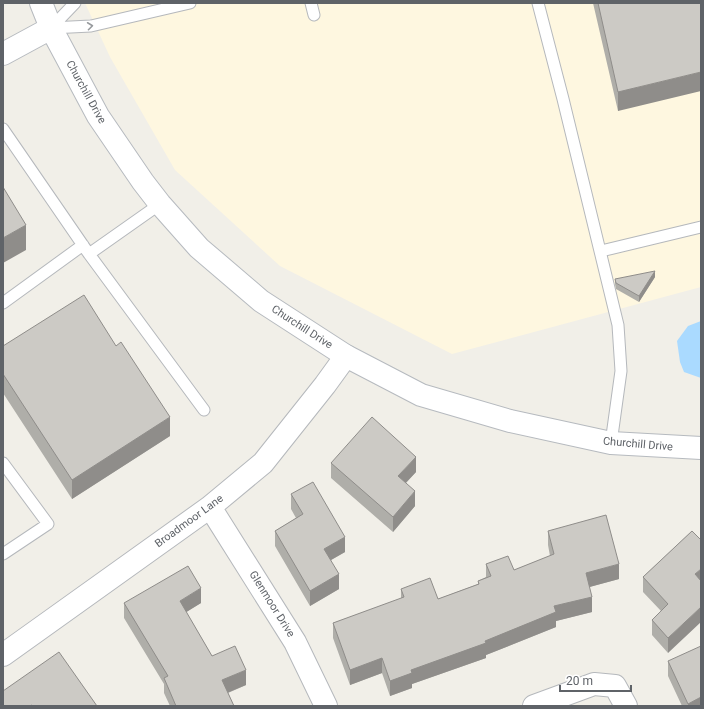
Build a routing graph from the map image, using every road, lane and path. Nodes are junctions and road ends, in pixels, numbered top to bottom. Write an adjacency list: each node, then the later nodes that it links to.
1 (41, 3): 7 (street, Churchill Drive)
2 (75, 3): 7 (lane)
3 (190, 3): 7 (lane, one-way to 3)
4 (311, 3): 6 (lane)
5 (538, 3): 13 (lane)
6 (314, 15)
7 (52, 28): 8 (street); 10 (street, Churchill Drive)
8 (3, 54)
9 (3, 129): 12 (lane)
10 (160, 204): 12 (lane); 15 (street, Churchill Drive)
11 (701, 227): 13 (lane)
12 (86, 249): 14 (lane); 16 (lane)
13 (601, 251): 17 (lane)
14 (3, 304)
15 (346, 356): 17 (street, Churchill Drive); 20 (street, Broadmoor Lane)
16 (204, 410)
17 (611, 443): 18 (street, Churchill Drive)
18 (701, 448)
19 (3, 463): 21 (lane)
20 (210, 507): 22 (street, Broadmoor Lane); 23 (street, Glenmoor Drive)
21 (3, 554)
22 (3, 655)
23 (326, 706)
24 (534, 706): 25 (street)
25 (626, 706)

